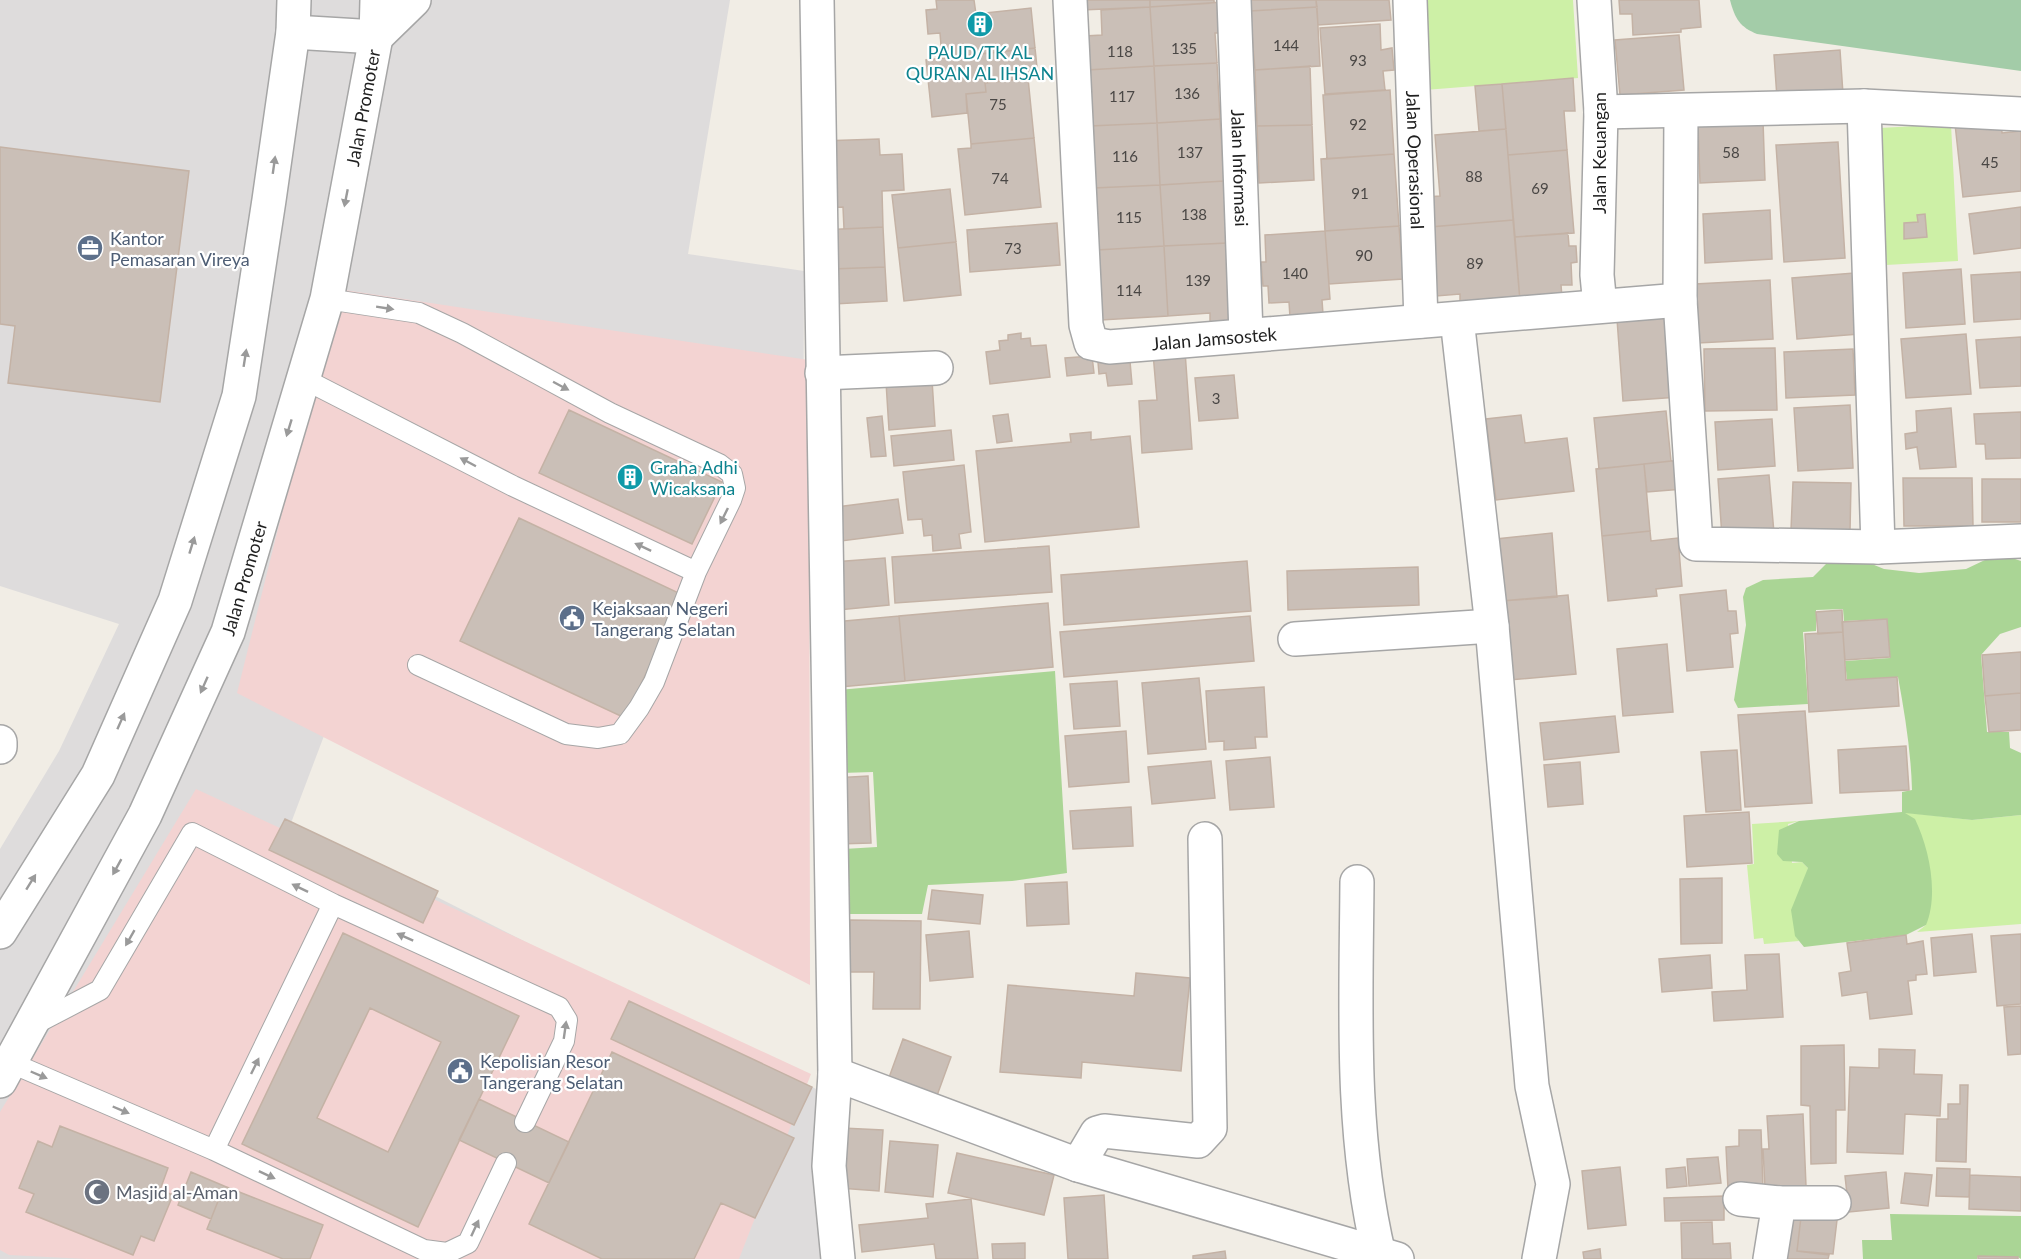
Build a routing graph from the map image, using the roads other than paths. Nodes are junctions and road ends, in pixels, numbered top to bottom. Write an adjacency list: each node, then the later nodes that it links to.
1 (294, 0): 9 (street)
2 (377, 0): 10 (street, Jalan Promoter)
3 (414, 0): 10 (street)
4 (817, 0): 22 (street)
5 (1070, 0): 20 (street, Jalan Jamsostek)
6 (1234, 0): 20 (street, Jalan Informasi)
7 (1410, 0): 19 (street, Jalan Operasional)
8 (1594, 0): 13 (street, Jalan Keuangan)
9 (292, 32): 10 (street, Jalan Promoter); 35 (street, one-way to 9)
10 (376, 37): 15 (street, Jalan Promoter, one-way to 15)
11 (1864, 106): 12 (street); 14 (street); 25 (street)
12 (1681, 111): 13 (street); 16 (street)
13 (1601, 112): 17 (street, Jalan Keuangan)
14 (2021, 114)
15 (327, 299): 23 (street, Jalan Promoter); 26 (lane, one-way to 26)
16 (1680, 300): 17 (street, Jalan Jamsostek); 25 (street)
17 (1599, 306): 18 (street, Jalan Jamsostek)
18 (1457, 319): 19 (street, Jalan Jamsostek); 27 (street)
19 (1421, 321): 20 (street, Jalan Jamsostek)
20 (1246, 334)
21 (936, 368): 22 (street)
22 (822, 373): 38 (street)
23 (304, 379): 26 (lane, one-way to 23); 36 (street, Jalan Promoter, one-way to 36)
24 (2021, 541): 25 (street)
25 (1878, 547)
26 (696, 572): 29 (lane)
27 (1492, 626): 28 (street); 49 (street)
28 (1295, 639)
29 (418, 666)
30 (0, 742): 31 (street)
31 (0, 747)
32 (1205, 839): 42 (street)
33 (1357, 882): 47 (street)
34 (333, 904): 36 (lane, one-way to 36); 39 (lane, one-way to 34); 40 (lane, one-way to 34)
35 (0, 932)
36 (31, 1026): 37 (street, Jalan Promoter)
37 (4, 1067): 40 (lane, one-way to 40)
38 (835, 1074): 42 (street); 48 (street)
39 (525, 1122)
40 (214, 1150): 41 (lane, one-way to 41)
41 (506, 1162)
42 (1078, 1165): 46 (street)
43 (1740, 1199): 44 (street)
44 (1779, 1203): 45 (street); 50 (street)
45 (1834, 1203)
46 (1328, 1250): 47 (street)
47 (1388, 1257)
48 (838, 1259)
49 (1539, 1259)
50 (1770, 1259)

